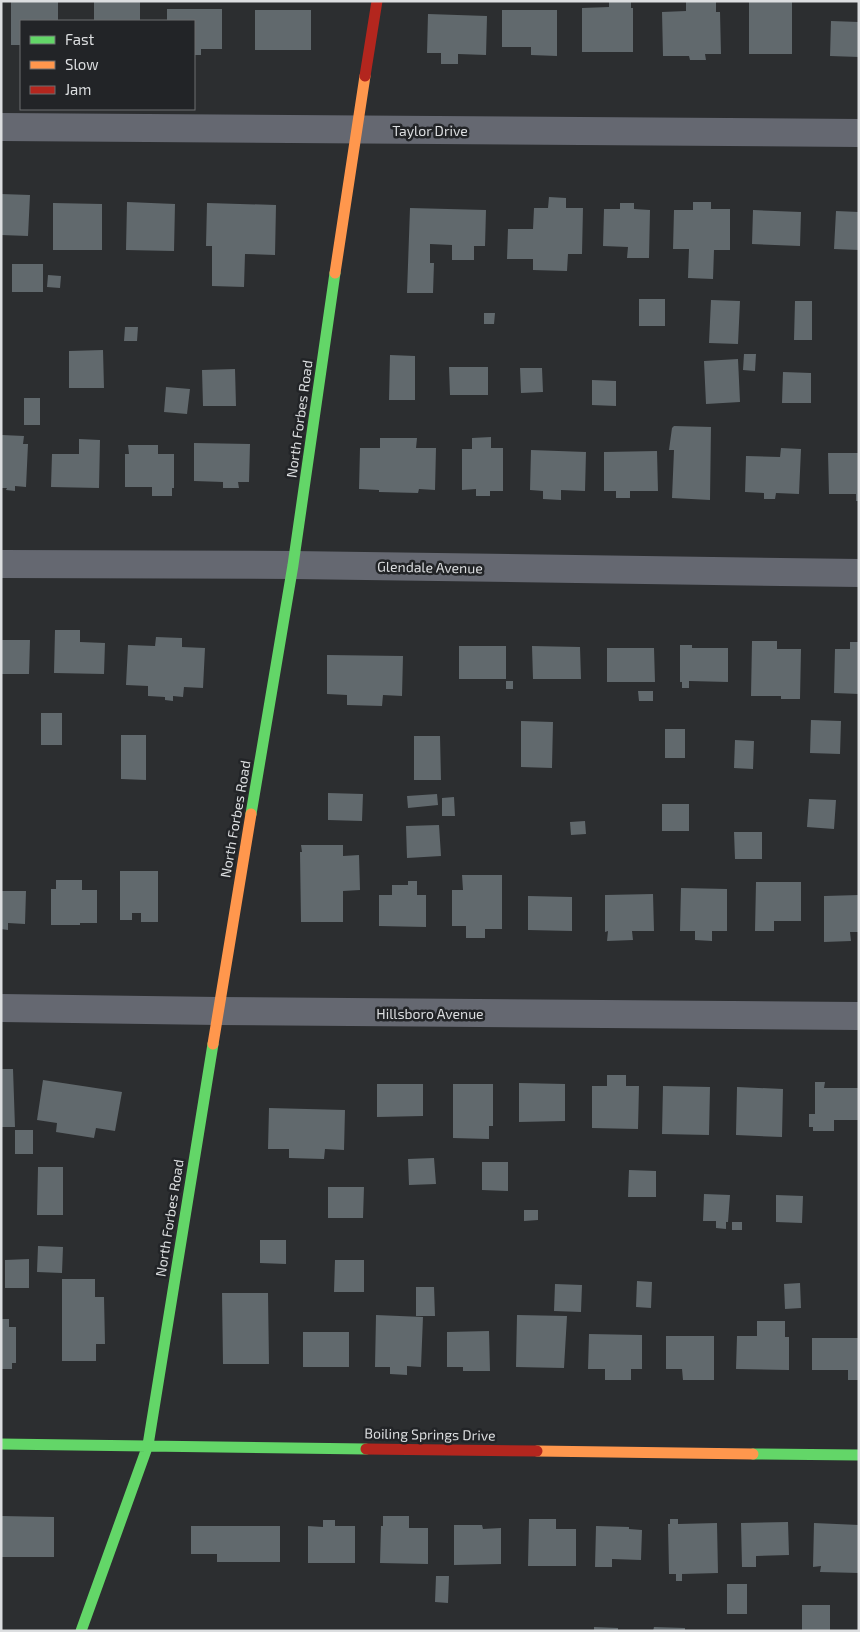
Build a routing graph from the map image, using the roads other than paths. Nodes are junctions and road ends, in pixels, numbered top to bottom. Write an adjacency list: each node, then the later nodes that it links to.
1 (377, 1): 3 (street, North Forbes Road)
2 (1, 127): 3 (street, Taylor Drive)
3 (356, 130): 4 (street, Taylor Drive); 6 (street, North Forbes Road)
4 (859, 132)
5 (1, 564): 6 (street, Glendale Avenue)
6 (293, 565): 7 (street, Glendale Avenue); 9 (street, North Forbes Road)
7 (859, 573)
8 (1, 1008): 9 (street, Hillsboro Avenue)
9 (218, 1011): 10 (street, Hillsboro Avenue); 12 (street, North Forbes Road)
10 (859, 1016)
11 (1, 1444): 12 (street, Boiling Springs Drive)
12 (148, 1446): 13 (street, Boiling Springs Drive); 14 (street, North Forbes Road)
13 (859, 1455)
14 (81, 1631)

